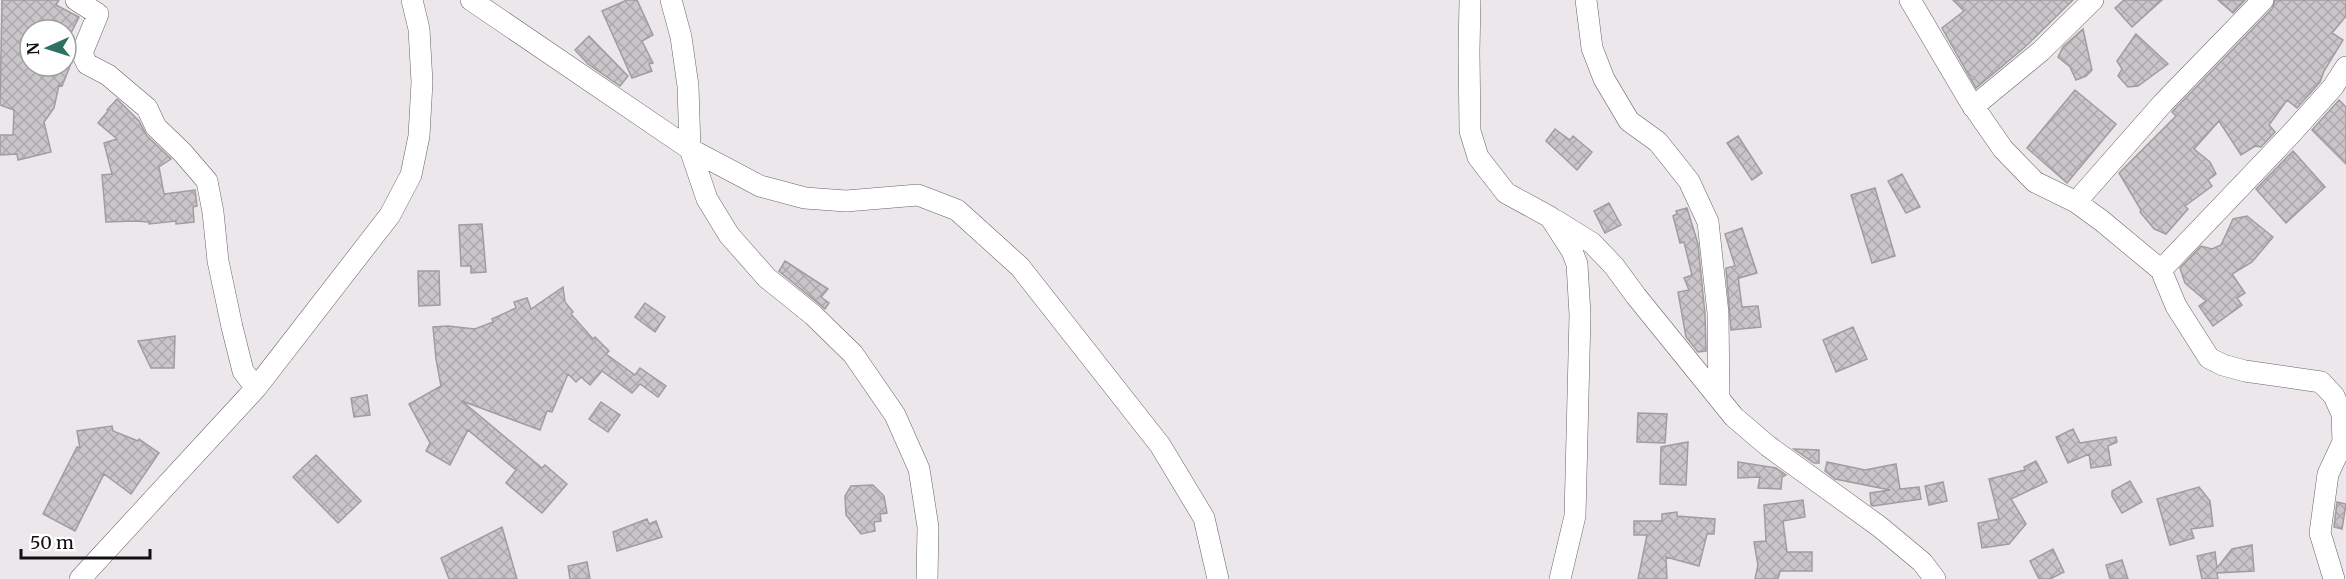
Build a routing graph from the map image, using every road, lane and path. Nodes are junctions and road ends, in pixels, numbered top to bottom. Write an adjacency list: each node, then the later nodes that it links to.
1 (76, 0): 16 (street)
2 (412, 0): 16 (street)
3 (471, 0): 12 (street)
4 (671, 0): 12 (street)
5 (1470, 0): 14 (street)
6 (1586, 0): 17 (street)
7 (1910, 0): 11 (street)
8 (2093, 0): 11 (street)
9 (2263, 0): 13 (street)
10 (2346, 67): 15 (street)
11 (1974, 107): 13 (street)
12 (690, 148): 19 (street); 20 (street)
13 (2076, 202): 15 (street)
14 (1550, 217): 17 (street); 21 (street)
15 (2161, 270): 23 (street)
16 (256, 388): 18 (street)
17 (1719, 397): 22 (street)
18 (80, 579)
19 (927, 579)
20 (1218, 579)
21 (1560, 579)
22 (1935, 579)
23 (2334, 579)

